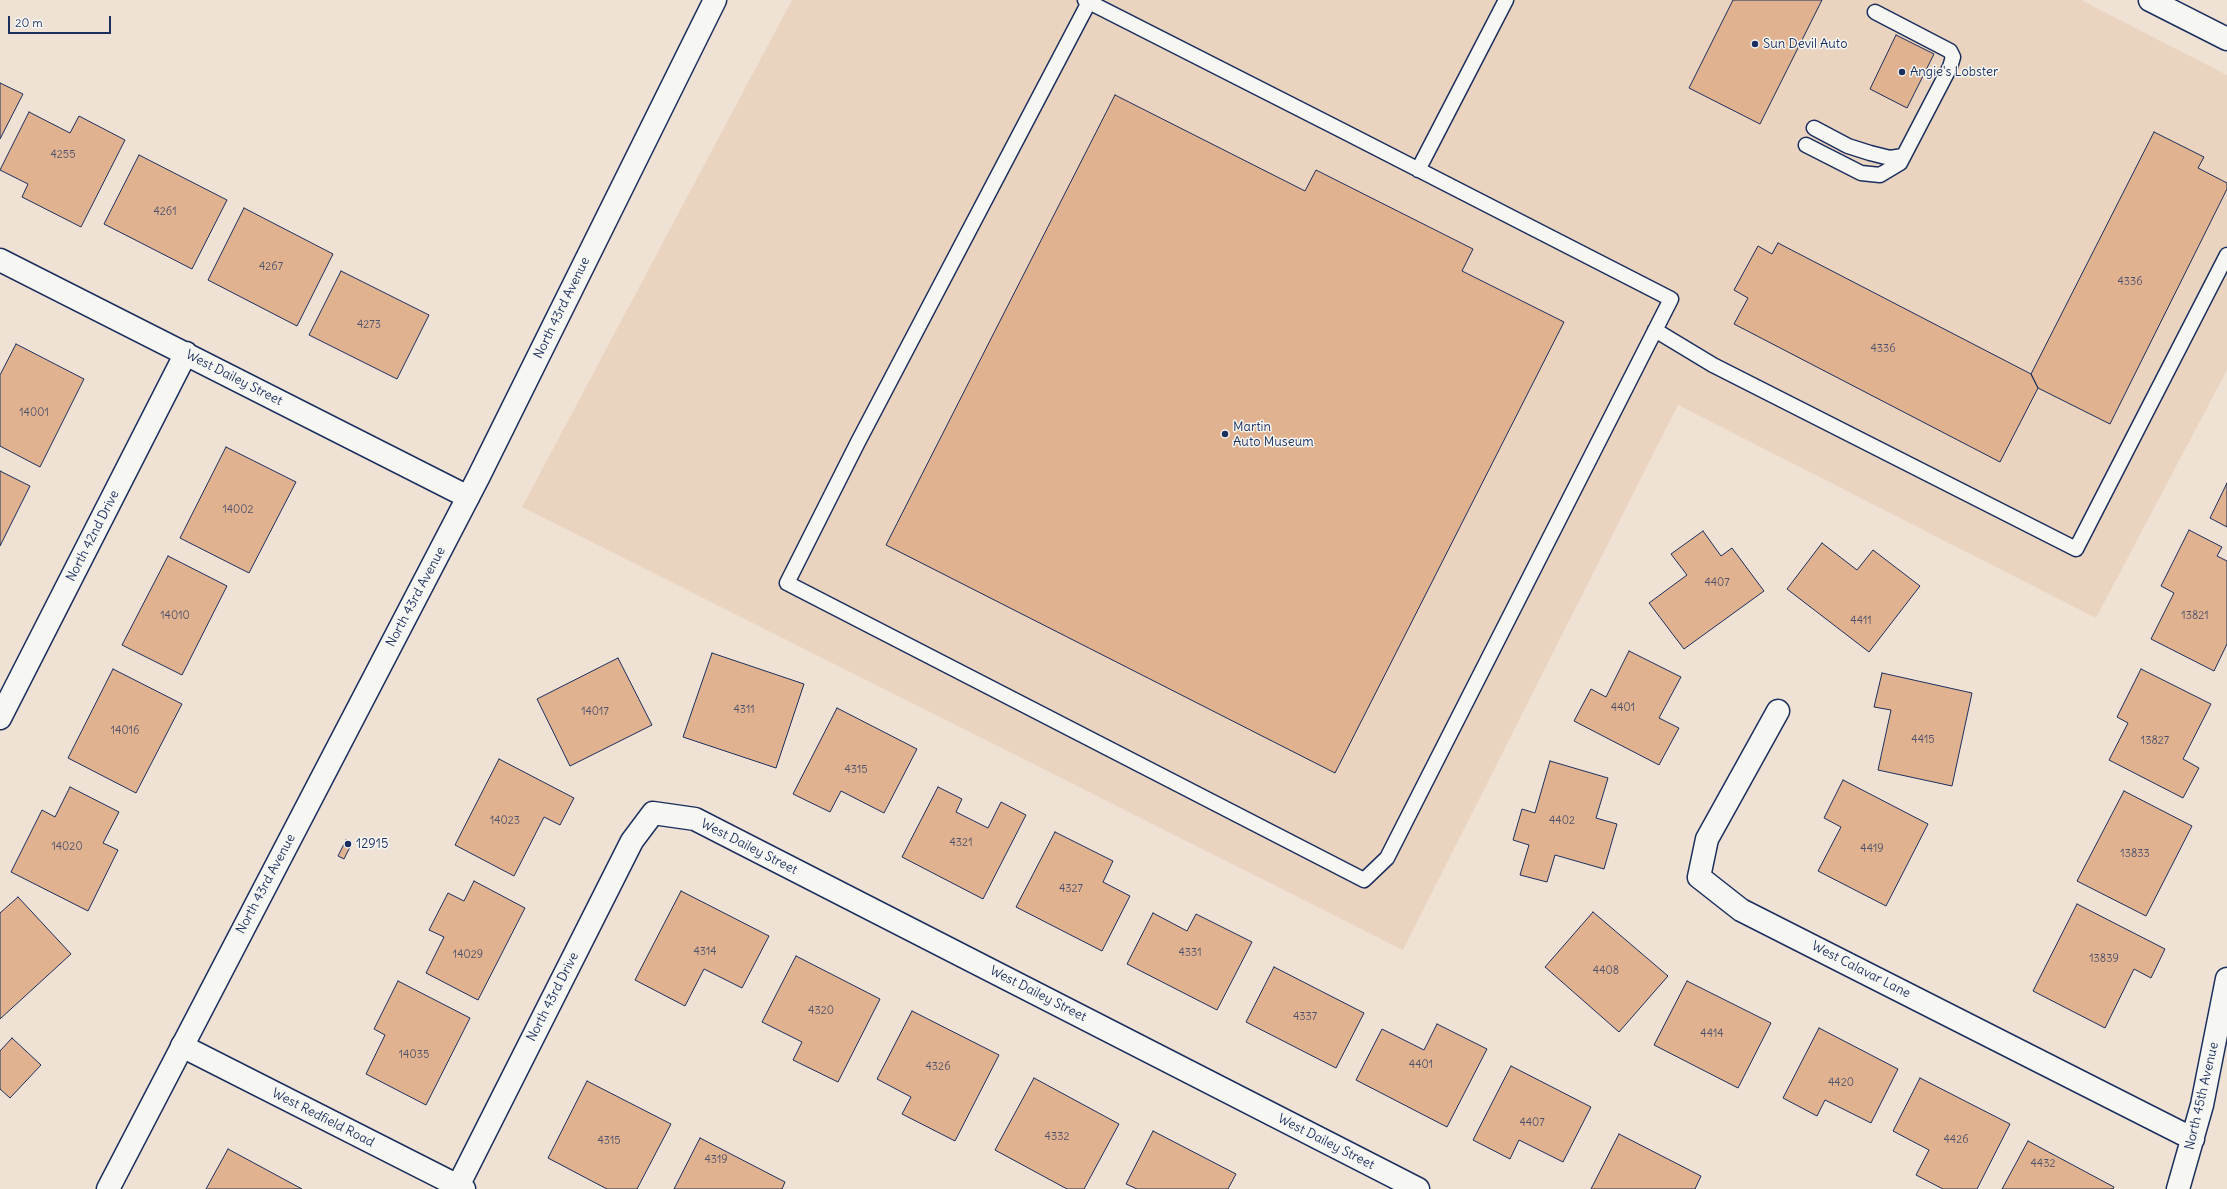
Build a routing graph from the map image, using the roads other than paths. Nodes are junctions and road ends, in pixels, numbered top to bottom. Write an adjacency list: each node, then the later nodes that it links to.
1 (715, 0): 15 (street, North 43rd Avenue)
2 (1506, 0): 10 (lane)
3 (2150, 0): 6 (street)
4 (1087, 1): 10 (lane); 13 (lane)
5 (1875, 12): 9 (lane)
6 (2227, 39)
7 (1814, 128): 9 (lane)
8 (1806, 145): 9 (lane)
9 (1903, 156)
10 (1418, 170): 13 (lane)
11 (2227, 255): 13 (lane)
12 (0, 260): 14 (street, West Dailey Street)
13 (1655, 330)
14 (186, 353): 15 (street, West Dailey Street); 17 (street, North 42nd Drive)
15 (468, 497): 20 (street, North 43rd Avenue)
16 (1778, 711): 21 (street, West Calavar Lane)
17 (0, 718)
18 (653, 813): 22 (street, North 43rd Drive); 24 (street, West Dailey Street)
19 (2227, 979): 21 (street, North 45th Avenue)
20 (182, 1046): 22 (street, West Redfield Road); 23 (street, North 43rd Avenue)
21 (2193, 1139): 25 (street, North 45th Avenue)
22 (461, 1187)
23 (108, 1189)
24 (1418, 1189)
25 (2178, 1189)

